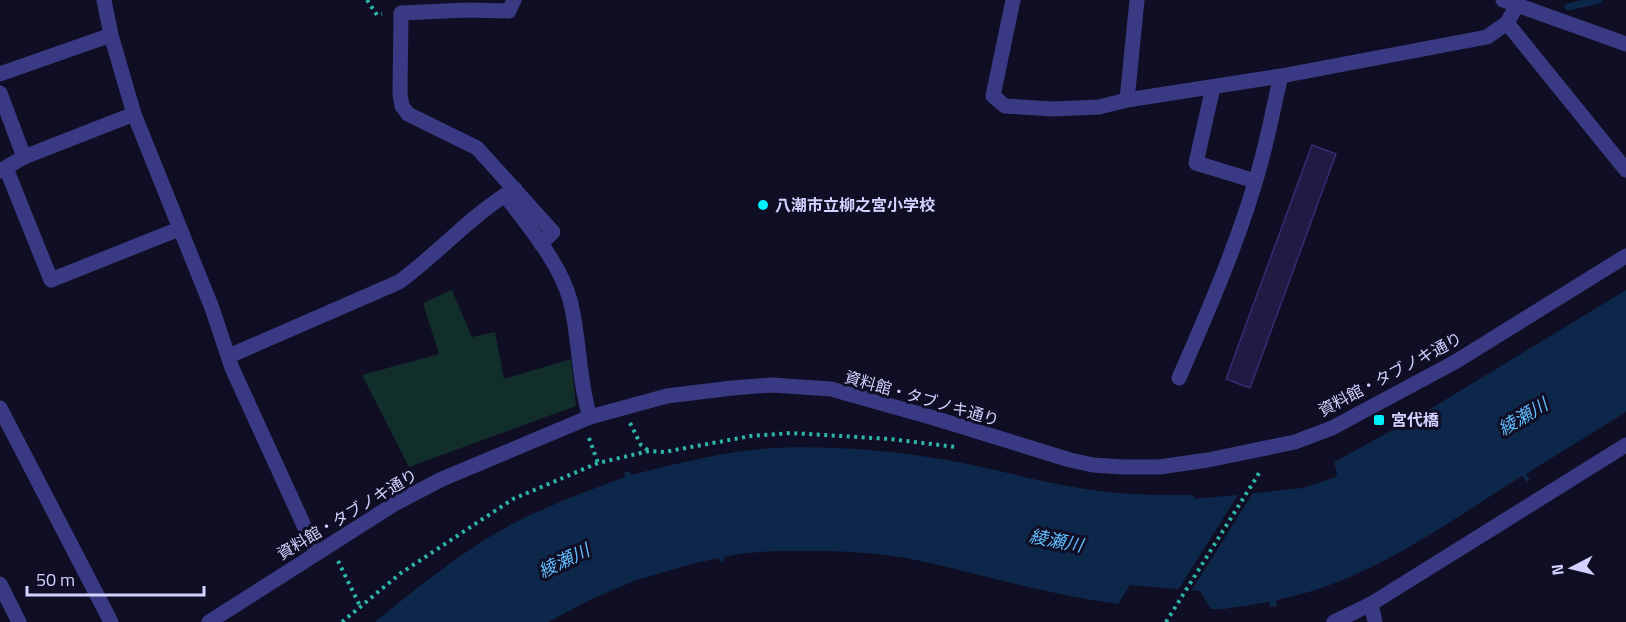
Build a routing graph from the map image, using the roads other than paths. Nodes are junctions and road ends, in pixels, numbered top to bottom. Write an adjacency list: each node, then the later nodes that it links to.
1 (104, 0): 9 (street)
2 (514, 0): 22 (street)
3 (1013, 0): 16 (street)
4 (1137, 0): 16 (street)
5 (1510, 2): 6 (street); 7 (street)
6 (1546, 7): 10 (street)
7 (1507, 23): 13 (street); 20 (street)
8 (1626, 34): 10 (street)
9 (111, 35): 12 (street); 17 (street)
10 (1606, 38): 11 (street)
11 (1626, 44)
12 (0, 74)
13 (1281, 76): 14 (street); 21 (street)
14 (1213, 87): 16 (street); 21 (street)
15 (0, 93): 18 (street)
16 (1127, 100)
17 (134, 114): 18 (street); 23 (street)
18 (24, 157): 19 (street)
19 (3, 169): 23 (street)
20 (1626, 170)
21 (1255, 181): 26 (street)
22 (510, 192): 25 (street); 28 (street)
23 (179, 229): 25 (street)
24 (1626, 256): 28 (street, 資料館・タブノキ通り)
25 (229, 356): 30 (street)
26 (1179, 378)
27 (0, 408): 34 (street)
28 (587, 419): 30 (street, 資料館・タブノキ通り)
29 (1626, 445): 32 (street)
30 (316, 552): 35 (street, 資料館・タブノキ通り)
31 (0, 584): 33 (street)
32 (1371, 604): 36 (street); 37 (street)
33 (20, 622)
34 (111, 622)
35 (209, 622)
36 (1334, 622)
37 (1375, 622)

